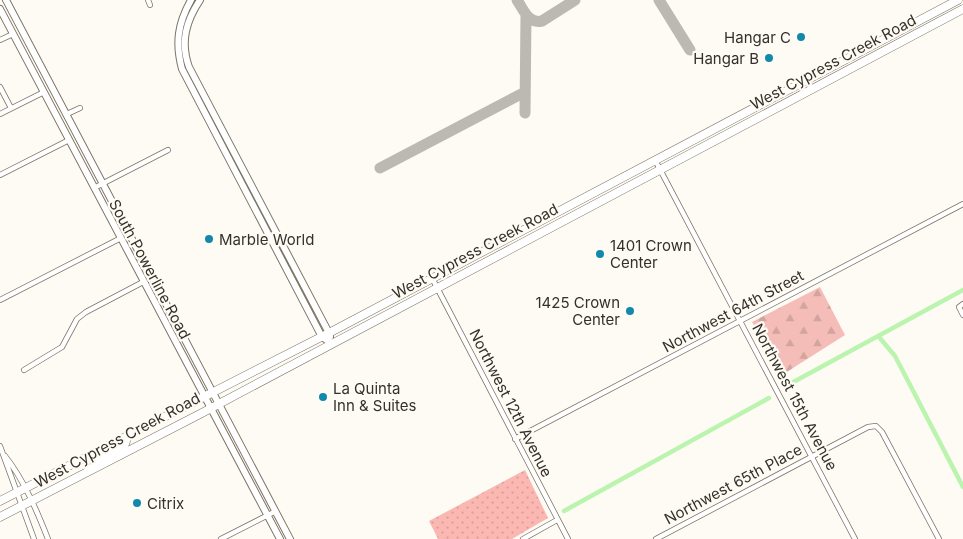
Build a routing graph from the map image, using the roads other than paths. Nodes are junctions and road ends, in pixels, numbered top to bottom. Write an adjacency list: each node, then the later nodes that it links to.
1 (6, 0): 8 (main road, South Powerline Road)
2 (191, 0): 15 (main road)
3 (200, 0): 15 (main road)
4 (958, 0): 22 (main road, West Cypress Creek Road)
5 (963, 9): 23 (main road, West Cypress Creek Road)
6 (0, 10): 7 (main road, South Powerline Road)
7 (8, 24): 8 (main road); 9 (main road, South Powerline Road)
8 (23, 31): 11 (main road, South Powerline Road)
9 (13, 34): 10 (street); 11 (main road); 13 (main road, South Powerline Road)
10 (0, 40)
11 (29, 43): 14 (main road, South Powerline Road)
12 (0, 87): 16 (street)
13 (44, 92): 14 (main road); 16 (street); 20 (main road, South Powerline Road)
14 (56, 94): 19 (main road, South Powerline Road)
15 (200, 96): 32 (main road); 32 (main road)
16 (11, 108): 18 (street)
17 (80, 108): 19 (street)
18 (0, 114)
19 (67, 114): 25 (main road, South Powerline Road)
20 (69, 140): 24 (street); 26 (main road, South Powerline Road)
21 (168, 150): 25 (street)
22 (655, 160): 23 (street, Northwest 15th Avenue); 27 (main road, West Cypress Creek Road)
23 (660, 169): 29 (main road, West Cypress Creek Road); 42 (street, Northwest 15th Avenue)
24 (0, 175)
25 (103, 184): 26 (street); 30 (main road, South Powerline Road)
26 (94, 188): 31 (main road, South Powerline Road)
27 (587, 196): 29 (main road); 34 (main road, West Cypress Creek Road)
28 (963, 204): 42 (street, Northwest 64th Street)
29 (578, 212): 36 (main road, West Cypress Creek Road)
30 (125, 225): 31 (main road); 33 (main road, South Powerline Road)
31 (121, 238): 33 (main road); 35 (main road, South Powerline Road); 38 (street)
32 (277, 241): 43 (main road)
33 (135, 243): 39 (main road, South Powerline Road)
34 (432, 278): 36 (street, Northwest 12th Avenue); 43 (main road, West Cypress Creek Road)
35 (143, 282): 37 (main road, South Powerline Road); 45 (street)
36 (437, 287): 44 (main road, West Cypress Creek Road); 51 (street, Northwest 12th Avenue)
37 (150, 295): 39 (main road); 47 (main road, South Powerline Road)
38 (0, 300)
39 (167, 304): 46 (main road, South Powerline Road)
40 (961, 305): 41 (street)
41 (963, 315)
42 (741, 321): 51 (street, Northwest 64th Street); 54 (street, Northwest 15th Avenue)
43 (326, 335): 44 (main road); 46 (main road, West Cypress Creek Road)
44 (331, 343): 48 (main road, West Cypress Creek Road)
45 (24, 370)
46 (214, 392): 47 (main road, West Cypress Creek Road); 48 (main road, South Powerline Road)
47 (204, 397): 49 (main road, South Powerline Road); 50 (main road, West Cypress Creek Road)
48 (219, 402): 49 (main road, West Cypress Creek Road); 60 (main road, South Powerline Road)
49 (209, 408): 55 (main road, West Cypress Creek Road); 61 (main road, South Powerline Road)
50 (128, 436): 55 (main road); 56 (main road, West Cypress Creek Road)
51 (515, 438): 63 (street, Northwest 12th Avenue)
52 (0, 446): 53 (street)
53 (4, 454): 56 (street); 56 (street)
54 (812, 457): 71 (street, Northwest 65th Place); 72 (street, Northwest 15th Avenue); 73 (street, Northwest 65th Place)
55 (90, 471): 58 (main road, West Cypress Creek Road)
56 (21, 491): 57 (main road, West Cypress Creek Road); 58 (street); 59 (street)
57 (0, 501)
58 (31, 501): 59 (main road, West Cypress Creek Road); 65 (street)
59 (22, 506): 62 (main road, West Cypress Creek Road); 64 (street)
60 (276, 511): 61 (street); 68 (main road, South Powerline Road)
61 (267, 516): 66 (street); 67 (main road, South Powerline Road)
62 (0, 517)
63 (558, 520): 69 (street); 70 (street, Northwest 12th Avenue)
64 (34, 539)
65 (48, 539)
66 (221, 539)
67 (280, 539)
68 (290, 539)
69 (523, 539)
70 (568, 539)
71 (656, 539)
72 (855, 539)
73 (939, 539)

